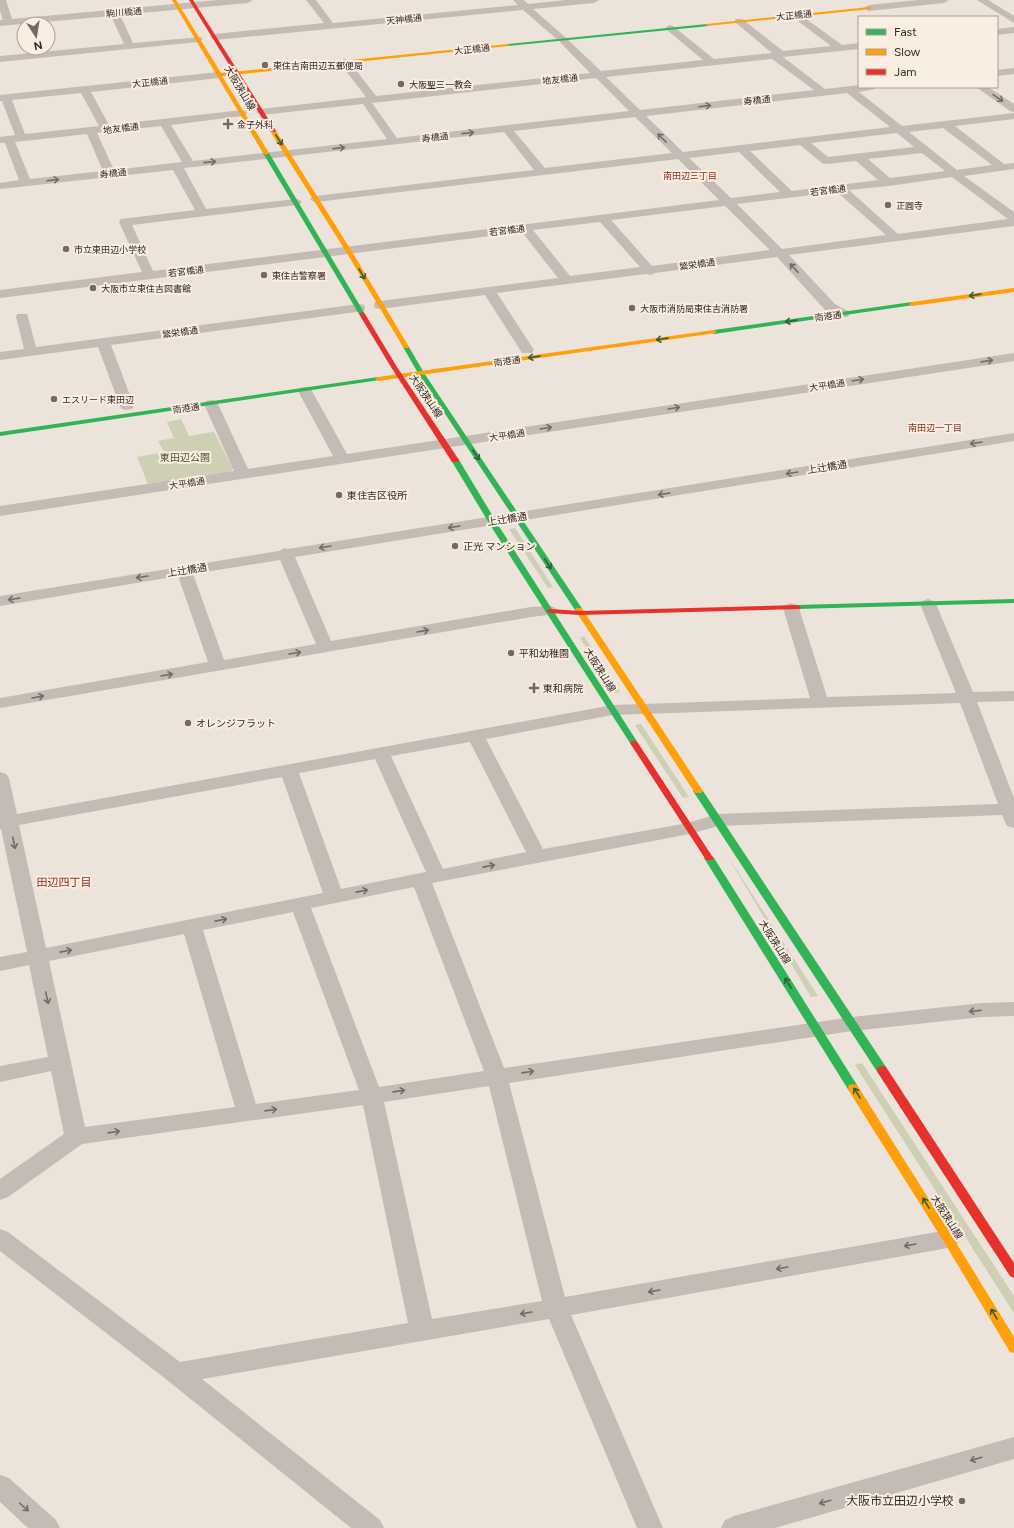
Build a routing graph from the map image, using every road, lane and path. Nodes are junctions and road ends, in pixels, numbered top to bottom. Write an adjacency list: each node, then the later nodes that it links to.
1 (1, 0): 20 (street)
2 (248, 0): 9 (street, 駒川橋通)
3 (311, 0): 22 (street)
4 (594, 0): 10 (street, 天神橋通)
5 (858, 0): 12 (street)
6 (944, 0): 12 (street, 大正橋通)
7 (982, 0): 18 (street)
8 (176, 3): 9 (street, 駒川橋通); 14 (street, 駒川橋通); 27 (main road, 大阪狭山線)
9 (193, 3): 26 (main road, 大阪狭山線)
10 (521, 3): 13 (street, 天神橋通); 28 (street)
11 (459, 4): 13 (street)
12 (869, 8): 15 (main road, 大正橋通); 16 (street)
13 (467, 12): 22 (street, 天神橋通)
14 (114, 13): 17 (street, 駒川橋通); 29 (street)
15 (796, 15): 19 (main road, 大正橋通); 31 (street)
16 (881, 16)
17 (56, 20)
18 (1014, 20)
19 (739, 21): 23 (main road, 大正橋通); 33 (street)
20 (5, 23): 21 (street, 駒川橋通)
21 (16, 23)
22 (330, 26): 26 (street, 天神橋通)
23 (670, 28): 28 (main road, 大正橋通); 37 (street)
24 (1014, 30): 25 (street)
25 (998, 32)
26 (215, 37): 39 (main road, 大阪狭山線)
27 (198, 39): 29 (street); 41 (main road, 大阪狭山線)
28 (562, 39): 36 (main road, 大正橋通); 42 (street)
29 (130, 46): 32 (street)
30 (858, 46): 31 (street, 地友橋通)
31 (840, 48): 33 (street, 地友橋通)
32 (56, 53)
33 (778, 55): 37 (street, 地友橋通); 47 (street)
34 (27, 56): 35 (street)
35 (0, 59)
36 (344, 62): 39 (main road, 大正橋通); 49 (street)
37 (711, 62): 42 (street, 地友橋通)
38 (1014, 71): 40 (street)
39 (238, 73): 41 (main road, 大正橋通); 51 (main road, 大阪狭山線)
40 (998, 73)
41 (219, 75): 45 (street, 大正橋通); 52 (main road, 大阪狭山線)
42 (598, 75): 49 (street, 地友橋通); 53 (street)
43 (860, 88): 46 (street, 寿橋通)
44 (982, 88): 50 (street, one-way to 50)
45 (84, 89): 48 (street, 大正橋通); 57 (street)
46 (849, 89): 47 (street, 寿橋通); 59 (street)
47 (824, 93): 53 (street, 寿橋通, one-way to 47)
48 (3, 97): 61 (street)
49 (369, 100): 51 (street, 地友橋通); 62 (street)
50 (1014, 109)
51 (261, 112): 66 (main road, 大阪狭山線, one-way to 66)
52 (242, 113): 55 (street, 地友橋通); 67 (main road, 大阪狭山線)
53 (638, 114): 58 (street, 寿橋通); 68 (street, one-way to 53)
54 (1014, 116): 56 (street)
55 (164, 122): 57 (street, 地友橋通); 70 (street)
56 (944, 124): 59 (street); 73 (street)
57 (106, 129): 60 (street, 地友橋通)
58 (507, 129): 62 (street, 寿橋通, one-way to 58); 74 (street)
59 (899, 130): 63 (street); 65 (street)
60 (91, 131): 61 (street, 地友橋通); 75 (street)
61 (10, 139): 78 (street)
62 (394, 141): 66 (street, 寿橋通, one-way to 62)
63 (802, 141): 64 (street); 69 (street)
64 (742, 149): 68 (street); 81 (street)
65 (924, 149): 69 (street); 76 (street)
66 (288, 154): 67 (street, 寿橋通); 82 (main road, 大阪狭山線)
67 (269, 156): 70 (street, 寿橋通, one-way to 67); 83 (main road, 大阪狭山線)
68 (680, 156): 74 (street); 84 (street)
69 (859, 157): 77 (street)
70 (189, 164): 71 (street, 寿橋通)
71 (177, 166): 75 (street, 寿橋通); 85 (street)
72 (1014, 166): 73 (street, 若宮橋通)
73 (1002, 168): 76 (street, 若宮橋通)
74 (542, 172): 82 (street)
75 (110, 173): 78 (street, 寿橋通, one-way to 75)
76 (955, 174): 77 (street, 若宮橋通); 87 (street)
77 (889, 182): 80 (street, 若宮橋通)
78 (26, 183): 79 (street, 寿橋通)
79 (0, 186)
80 (839, 188): 81 (street, 若宮橋通); 90 (street)
81 (790, 195): 84 (street, 若宮橋通)
82 (316, 199): 91 (main road, 大阪狭山線)
83 (296, 202): 85 (street); 92 (main road, 大阪狭山線)
84 (727, 202): 86 (street, 若宮橋通); 93 (street)
85 (202, 213): 95 (street)
86 (602, 218): 89 (street, 若宮橋通); 94 (street)
87 (1014, 218)
88 (1014, 222): 90 (street, 繁栄橋通)
89 (525, 228): 91 (street, 若宮橋通); 96 (street)
90 (896, 238): 93 (street, 繁栄橋通)
91 (348, 250): 92 (street, 若宮橋通); 101 (main road, 大阪狭山線, one-way to 101)
92 (327, 253): 95 (street, 若宮橋通); 103 (main road, 大阪狭山線)
93 (780, 253): 94 (street, 繁栄橋通); 102 (street, one-way to 93)
94 (650, 271): 96 (street, 繁栄橋通)
95 (149, 275): 100 (street, 若宮橋通)
96 (567, 281): 99 (street, 繁栄橋通)
97 (1014, 281): 102 (main road, 南港通)
98 (1014, 290): 104 (main road, 南港通, one-way to 104)
99 (489, 291): 101 (street, 繁栄橋通); 107 (street)
100 (0, 294)
101 (380, 305): 111 (main road, 大阪狭山線)
102 (830, 307): 104 (street); 107 (main road, 南港通)
103 (359, 308): 106 (street, 繁栄橋通); 111 (main road, 大阪狭山線)
104 (843, 314): 112 (main road, 南港通, one-way to 112)
105 (22, 317): 108 (street)
106 (103, 342): 108 (street, 繁栄橋通); 116 (street)
107 (527, 350): 111 (main road, 南港通)
108 (31, 352): 109 (street, 繁栄橋通)
109 (0, 356)
110 (1014, 357): 119 (street, 大平橋通, one-way to 110)
111 (405, 366): 112 (main road, 大阪狭山線); 113 (main road, 大阪狭山線); 114 (main road, 南港通)
112 (421, 373): 113 (main road, 南港通); 119 (main road, 大阪狭山線)
113 (399, 376): 114 (main road, 南港通); 120 (main road, 大阪狭山線)
114 (303, 386): 115 (main road, 南港通); 121 (street)
115 (211, 404): 117 (main road, 南港通); 122 (street)
116 (127, 406)
117 (0, 434)
118 (1014, 437): 124 (street, 上辻橋通, one-way to 124)
119 (466, 441): 120 (street, 大平橋通); 124 (main road, 大阪狭山線, one-way to 124)
120 (445, 444): 121 (street, 大平橋通); 125 (main road, 大阪狭山線)
121 (342, 460): 122 (street, 大平橋通)
122 (243, 475): 123 (street, 大平橋通)
123 (0, 511)
124 (518, 518): 125 (street, 上辻橋通); 133 (main road, 大阪狭山線, one-way to 133)
125 (492, 522): 126 (street, 上辻橋通, one-way to 126); 132 (main road, 大阪狭山線)
126 (285, 553): 127 (street, 上辻橋通); 134 (street)
127 (184, 570): 128 (street, 上辻橋通, one-way to 128); 135 (street)
128 (0, 601)
129 (1014, 601): 130 (main road)
130 (928, 604): 131 (main road); 137 (street)
131 (791, 608): 133 (main road); 139 (street)
132 (550, 611): 133 (main road); 134 (street, one-way to 132); 141 (main road, 大阪狭山線)
133 (580, 613): 140 (main road, 大阪狭山線)
134 (326, 648): 135 (street, one-way to 134)
135 (218, 666): 138 (street, one-way to 135)
136 (1014, 696): 137 (street)
137 (967, 698): 139 (street); 146 (street)
138 (0, 703)
139 (820, 703): 140 (street)
140 (643, 708): 141 (street); 147 (main road, 大阪狭山線)
141 (613, 710): 142 (street); 149 (main road, 大阪狭山線)
142 (476, 736): 143 (street); 150 (street)
143 (381, 753): 144 (street); 151 (street)
144 (289, 770): 148 (street); 152 (street)
145 (0, 778): 148 (street)
146 (1011, 816): 147 (street)
147 (717, 820): 149 (street); 158 (main road, 大阪狭山線)
148 (4, 822): 155 (street, one-way to 155)
149 (690, 828): 150 (street); 159 (main road, 大阪狭山線, one-way to 149)
150 (537, 856): 151 (street, one-way to 150)
151 (429, 878): 152 (street, one-way to 151); 162 (street)
152 (334, 897): 153 (street)
153 (300, 904): 154 (street, one-way to 153); 163 (street)
154 (192, 926): 155 (street, one-way to 154); 164 (street)
155 (38, 957): 156 (street); 160 (street, one-way to 160)
156 (0, 964)
157 (1014, 1009): 158 (street, one-way to 158)
158 (852, 1024): 159 (street); 169 (main road, 大阪狭山線)
159 (818, 1029): 162 (street, one-way to 159); 168 (main road, 大阪狭山線, one-way to 159)
160 (60, 1062): 161 (street); 165 (street)
161 (0, 1074)
162 (497, 1077): 163 (street, one-way to 162); 170 (street)
163 (372, 1096): 164 (street, one-way to 163); 171 (street)
164 (248, 1113): 165 (street, one-way to 164)
165 (76, 1137): 166 (street)
166 (0, 1191)
167 (0, 1238): 173 (street)
168 (948, 1239): 170 (street, one-way to 170); 172 (main road, 大阪狭山線, one-way to 168)
169 (1014, 1273)
170 (556, 1308): 171 (street, one-way to 171); 178 (street)
171 (422, 1331): 173 (street)
172 (1014, 1348)
173 (176, 1373): 177 (street)
174 (1014, 1448): 179 (street, one-way to 179)
175 (0, 1486): 176 (street, one-way to 176)
176 (47, 1528)
177 (371, 1528)
178 (650, 1528)
179 (734, 1528)

